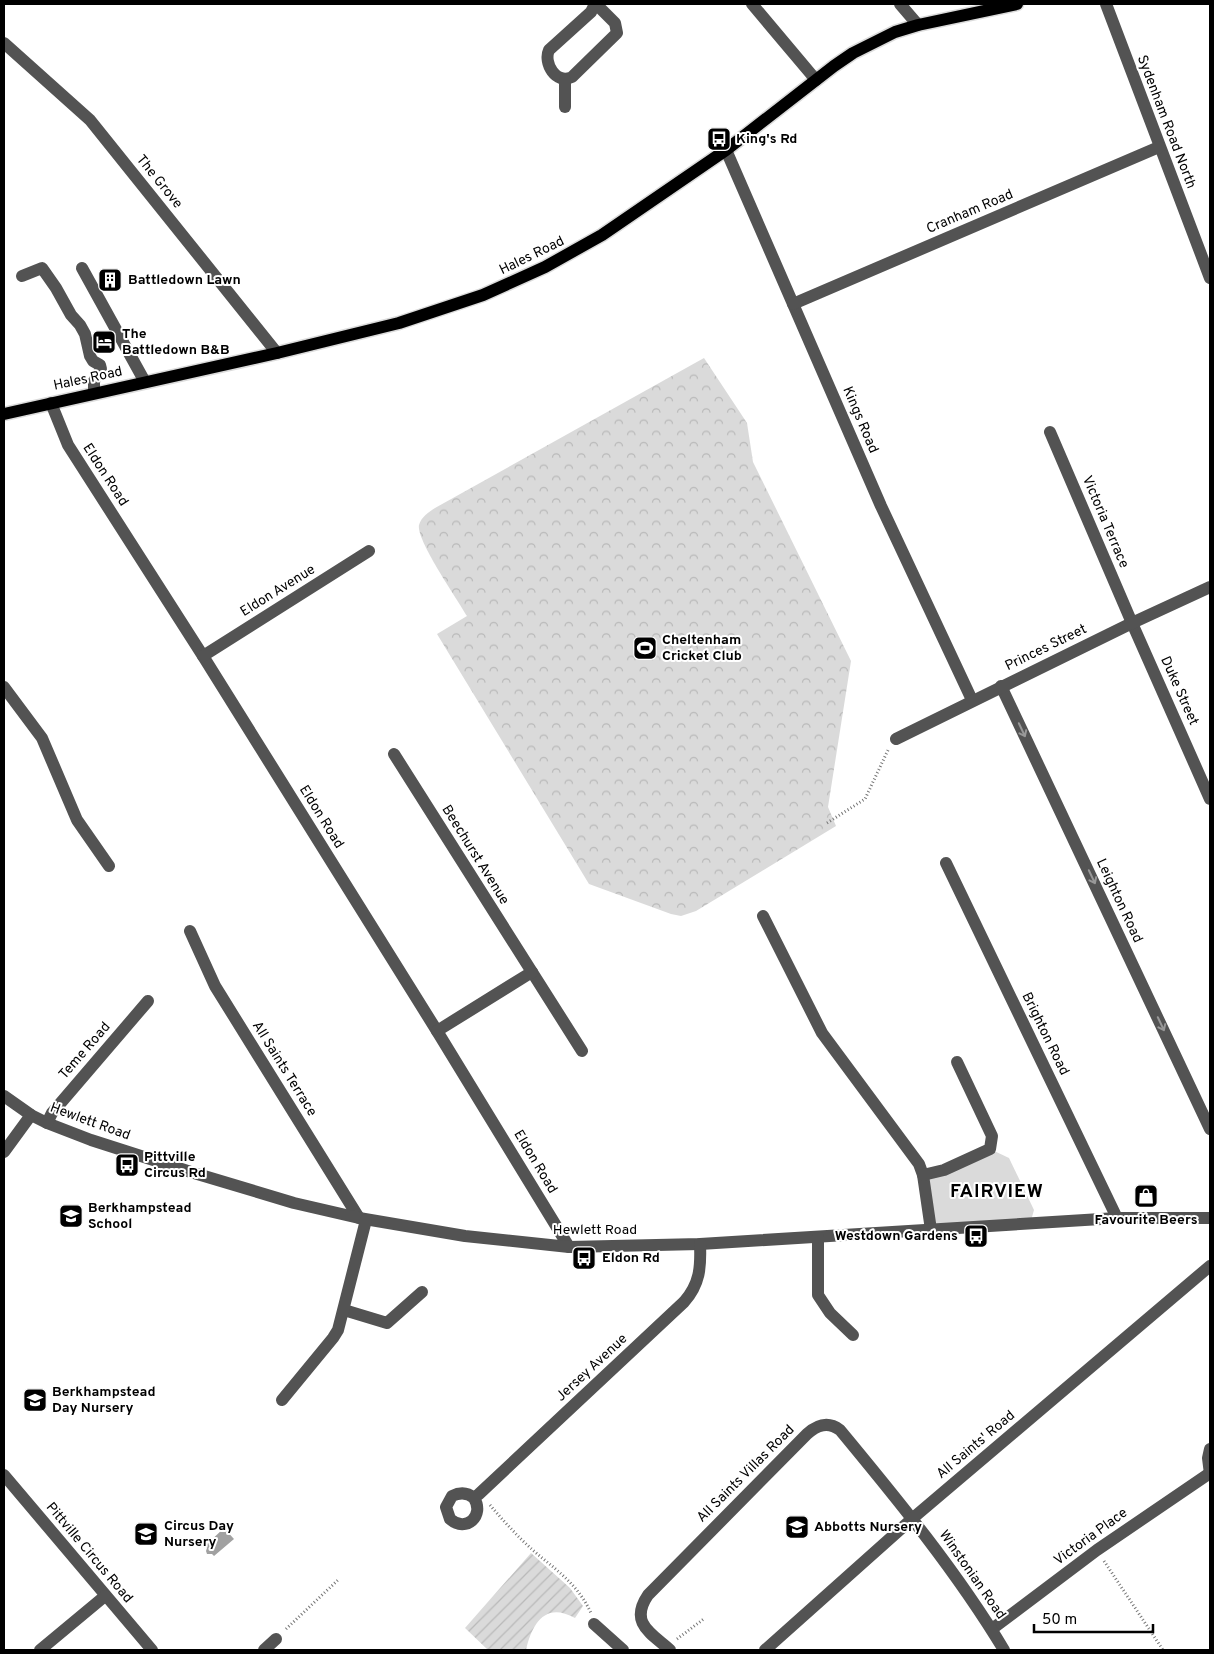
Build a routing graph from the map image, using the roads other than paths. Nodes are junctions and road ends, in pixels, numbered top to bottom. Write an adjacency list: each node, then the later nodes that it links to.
1 (596, 4): 8 (street); 8 (street)
2 (752, 4): 9 (street)
3 (900, 4): 6 (street)
4 (1017, 4): 6 (main road, Hales Road)
5 (1106, 4): 11 (street, Sydenham Road North)
6 (918, 25): 9 (main road, Hales Road)
7 (4, 43): 17 (street, The Grove)
8 (565, 80): 10 (street)
9 (816, 80): 12 (main road, Hales Road)
10 (565, 106)
11 (1159, 147): 15 (street, Sydenham Road North); 16 (street, Cranham Road)
12 (726, 150): 16 (street, Kings Road); 17 (main road, Hales Road)
13 (82, 268): 18 (street)
14 (22, 276): 19 (street)
15 (1210, 278)
16 (793, 304): 29 (street, Kings Road)
17 (277, 353): 18 (main road, Hales Road)
18 (145, 382): 19 (main road, Hales Road)
19 (94, 393): 20 (main road, Hales Road)
20 (51, 403): 21 (main road, Hales Road); 26 (street, Eldon Road)
21 (4, 414)
22 (1050, 432): 25 (street, Victoria Terrace)
23 (370, 551): 26 (street, Eldon Avenue)
24 (1210, 587): 25 (street, Princes Street)
25 (1132, 623): 27 (street, Princes Street); 32 (street, Duke Street)
26 (203, 656): 39 (street, Eldon Road)
27 (1001, 686): 29 (street, Princes Street); 45 (street, Leighton Road, one-way to 45)
28 (4, 687): 34 (street)
29 (972, 700): 30 (street, Princes Street)
30 (896, 739)
31 (394, 754): 37 (street, Beechurst Avenue)
32 (1210, 799)
33 (946, 863): 48 (street, Brighton Road)
34 (109, 866)
35 (763, 916): 47 (street)
36 (190, 931): 50 (street, All Saints Terrace)
37 (532, 972): 39 (street); 40 (street, Beechurst Avenue)
38 (148, 1001): 44 (street, Teme Road)
39 (437, 1030): 54 (street, Eldon Road)
40 (582, 1051)
41 (957, 1062): 47 (street)
42 (4, 1096): 43 (street, Hewlett Road)
43 (32, 1116): 44 (street, Hewlett Road); 46 (street)
44 (47, 1123): 50 (street, Hewlett Road)
45 (1210, 1129)
46 (4, 1152)
47 (923, 1175): 51 (street)
48 (1117, 1218): 49 (street, Hewlett Road); 51 (street, Hewlett Road)
49 (1210, 1218)
50 (363, 1219): 54 (street, Hewlett Road); 57 (street)
51 (931, 1230): 52 (street, Hewlett Road)
52 (818, 1237): 53 (street, Hewlett Road); 58 (street)
53 (700, 1244): 54 (street, Hewlett Road); 63 (street, Jersey Avenue)
54 (569, 1246)
55 (1210, 1266): 64 (street, All Saints' Road)
56 (422, 1292): 57 (street)
57 (344, 1310): 59 (street)
58 (853, 1336)
59 (282, 1400)
60 (1210, 1449): 61 (street)
61 (1210, 1474): 67 (street, Victoria Place)
62 (4, 1475): 65 (street, Pittville Circus Road)
63 (477, 1496)
64 (913, 1518): 67 (street, Winstonian Road); 69 (street, All Saints Villas Road); 74 (street, All Saints' Road)
65 (105, 1596): 70 (street); 71 (street, Pittville Circus Road)
66 (594, 1624): 73 (street)
67 (992, 1629): 75 (street, Winstonian Road)
68 (276, 1639): 72 (street)
69 (668, 1649)
70 (40, 1650)
71 (152, 1650)
72 (264, 1650)
73 (624, 1650)
74 (765, 1650)
75 (1004, 1650)

